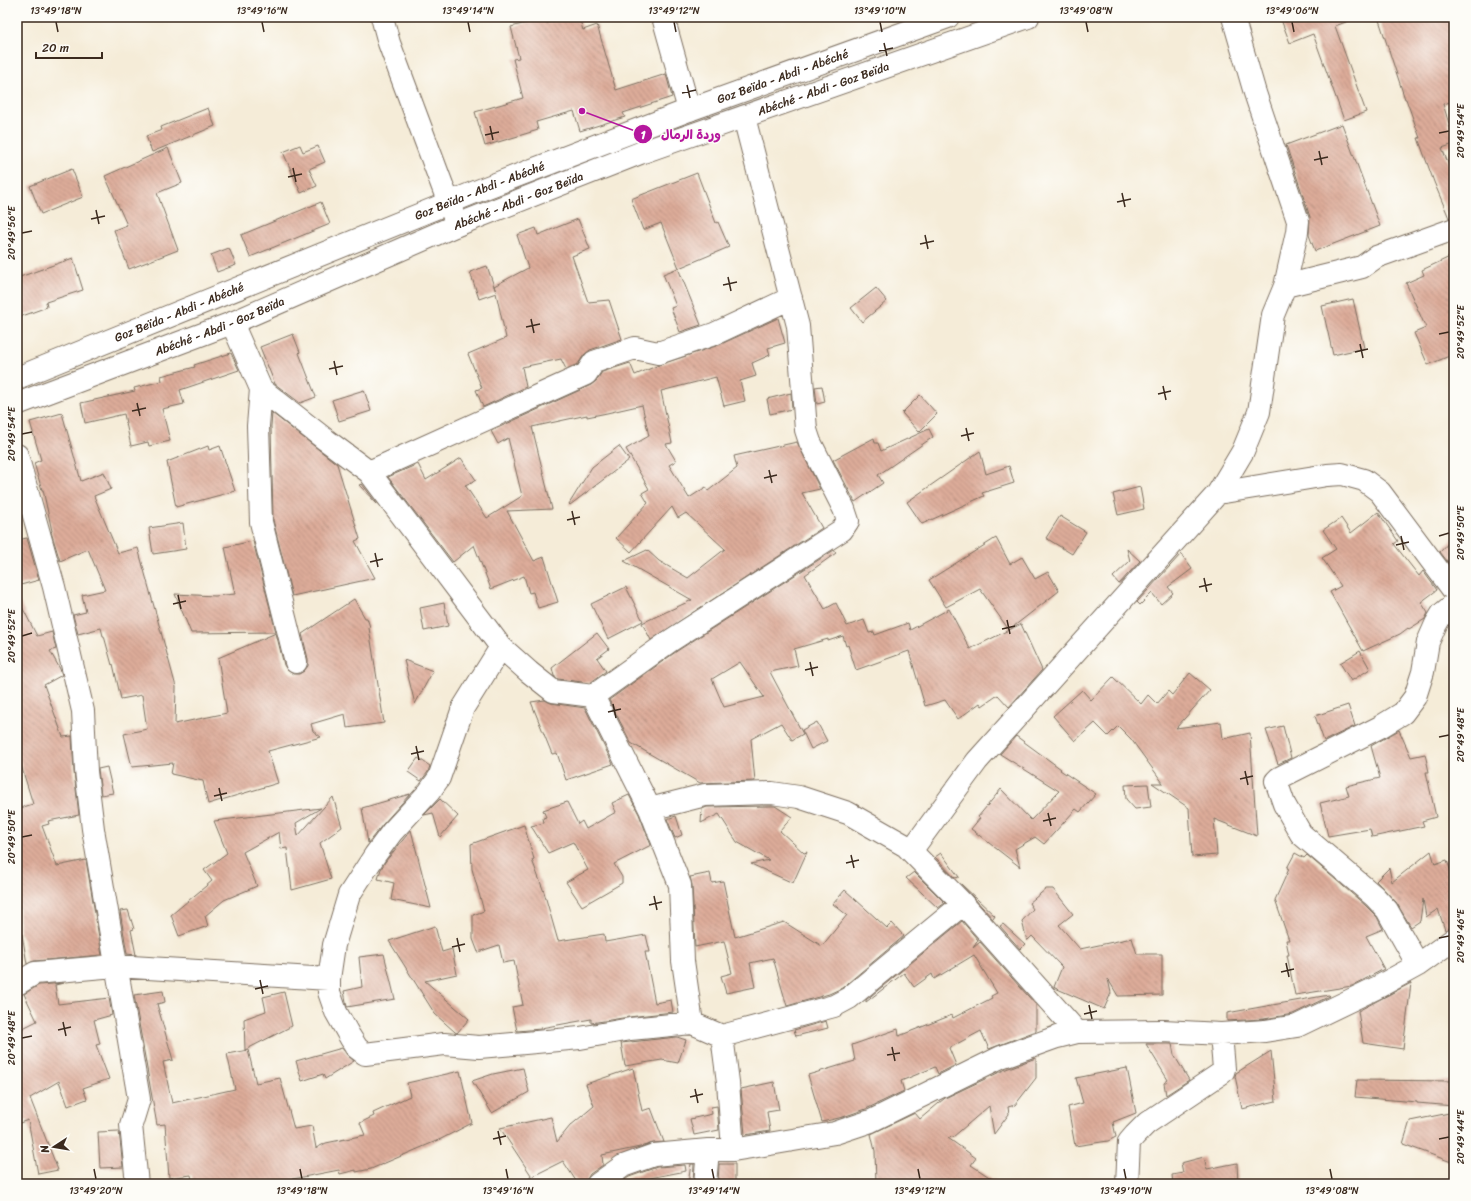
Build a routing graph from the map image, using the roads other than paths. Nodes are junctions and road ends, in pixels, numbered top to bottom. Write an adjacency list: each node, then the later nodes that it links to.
1 (382, 17): 8 (street)
2 (663, 17): 6 (street)
3 (948, 17): 6 (street, Goz Beïda - Abdi - Abéché)
4 (1028, 17): 7 (street, Abéché - Abdi - Goz Beïda)
5 (1232, 17): 11 (street)
6 (689, 110): 8 (street, Goz Beïda - Abdi - Abéché)
7 (744, 117): 9 (street, Abéché - Abdi - Goz Beïda); 12 (street)
8 (448, 204): 9 (street); 14 (street, Goz Beïda - Abdi - Abéché)
9 (457, 225): 13 (street, Abéché - Abdi - Goz Beïda)
10 (1454, 229): 11 (street)
11 (1285, 286): 19 (street)
12 (791, 298): 18 (street); 24 (street)
13 (232, 323): 15 (street); 16 (street, Abéché - Abdi - Goz Beïda)
14 (17, 378)
15 (260, 389): 18 (street); 23 (street)
16 (17, 404)
17 (17, 455): 30 (street)
18 (369, 472): 22 (street)
19 (1218, 493): 20 (street); 26 (street)
20 (1454, 591)
21 (1454, 604): 29 (street)
22 (501, 647): 24 (street); 31 (street)
23 (296, 662)
24 (593, 696): 25 (street)
25 (650, 809): 26 (street); 33 (street)
26 (911, 851): 27 (street)
27 (963, 904): 34 (street); 36 (street)
28 (1452, 946): 29 (street)
29 (1418, 965): 35 (street)
30 (115, 966): 31 (street); 32 (street); 39 (street)
31 (329, 979): 33 (street)
32 (17, 984)
33 (692, 1023): 36 (street)
34 (1077, 1032): 35 (street); 38 (street)
35 (1220, 1034): 42 (street)
36 (722, 1036): 38 (street)
37 (708, 1150): 38 (street); 40 (street); 41 (street)
38 (733, 1150)
39 (136, 1184)
40 (598, 1184)
41 (705, 1184)
42 (1127, 1184)

